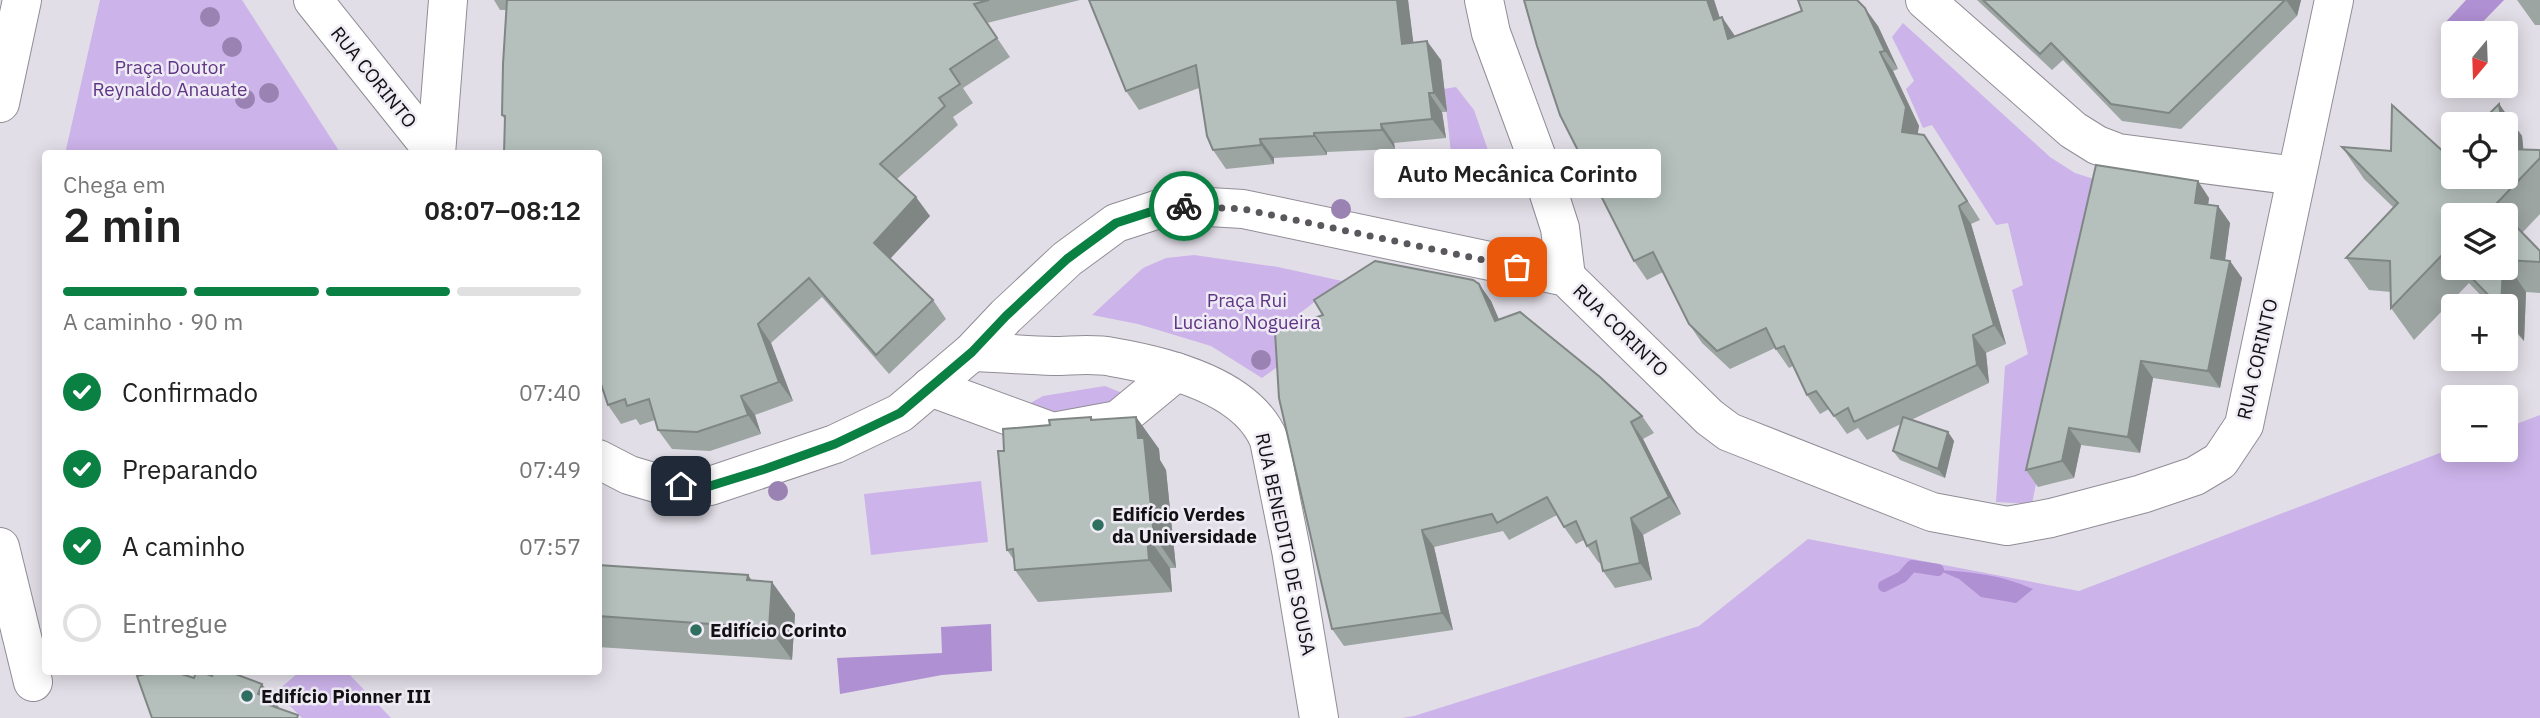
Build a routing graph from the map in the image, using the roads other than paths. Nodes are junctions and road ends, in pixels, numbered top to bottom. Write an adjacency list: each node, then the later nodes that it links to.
1 (22, 0): 7 (street)
2 (313, 0): 8 (street, RUA CORINTO)
3 (448, 0): 9 (street)
4 (1484, 0): 11 (street)
5 (1925, 0): 10 (street)
6 (2333, 0): 10 (street, RUA CORINTO)
7 (0, 103)
8 (433, 150)
9 (436, 150)
10 (2296, 176): 11 (street, RUA CORINTO)
11 (1566, 277): 12 (street, RUA CORINTO)
12 (972, 352): 13 (street, RUA BENEDITO DE SOUSA); 14 (street, RUA CORINTO)
13 (1176, 372): 14 (street); 18 (street, RUA BENEDITO DE SOUSA)
14 (930, 387): 15 (street, RUA CORINTO)
15 (602, 460)
16 (0, 547): 17 (street)
17 (33, 682)
18 (1319, 718)

